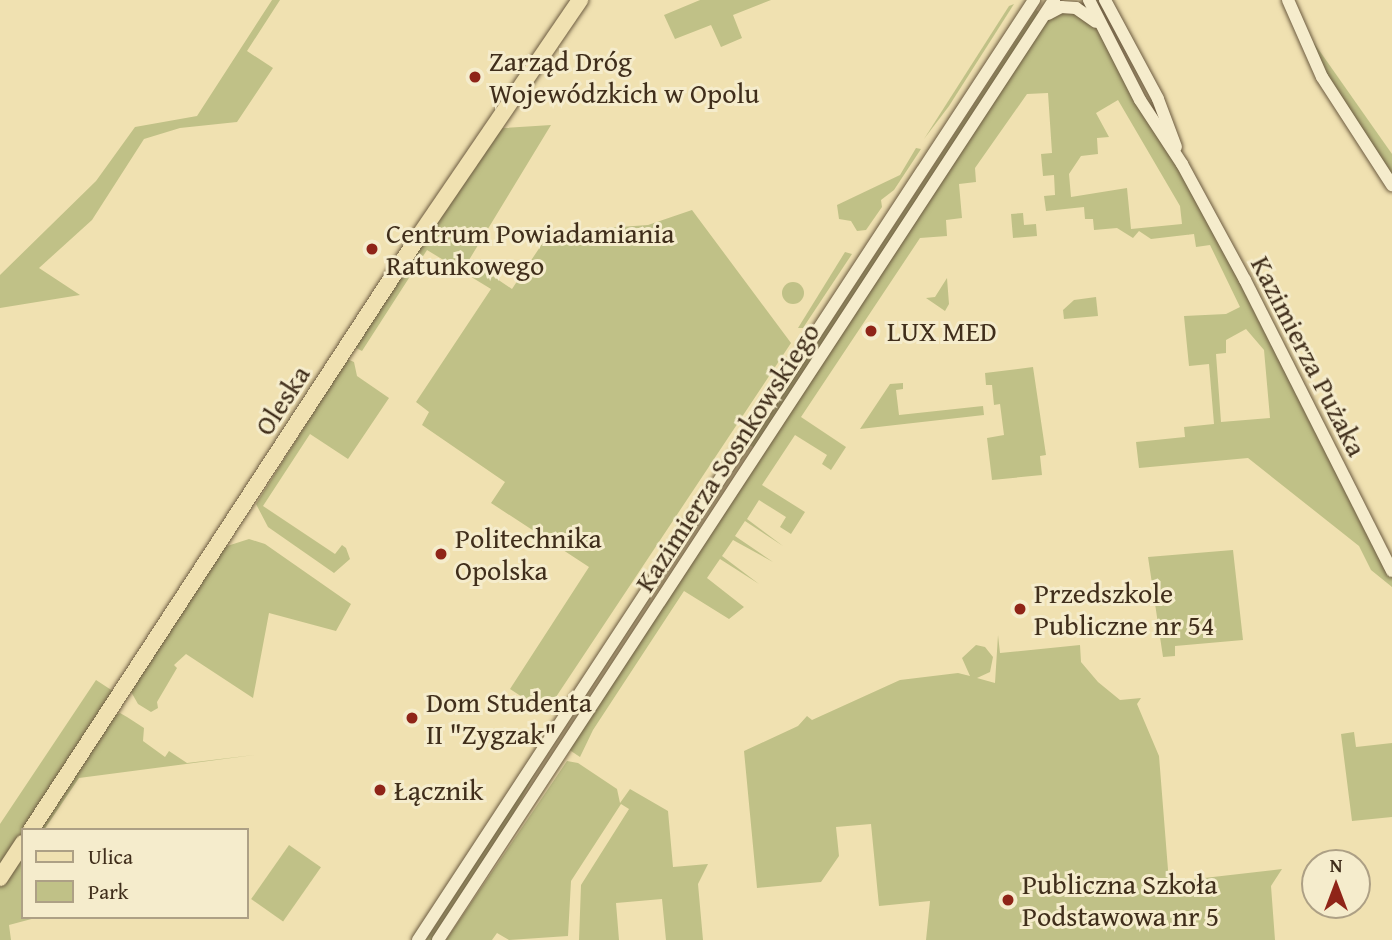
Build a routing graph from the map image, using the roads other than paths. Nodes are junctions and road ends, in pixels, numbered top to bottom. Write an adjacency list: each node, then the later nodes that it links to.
1 (580, 0): 12 (main road, Oleska)
2 (1036, 0): 15 (street, Kazimierza Sosnkowskiego)
3 (1054, 0): 7 (street, Kazimierza Sosnkowskiego)
4 (1089, 0): 8 (street, Kazimierza Pużaka)
5 (1105, 0): 9 (street, Kazimierza Pużaka)
6 (1288, 0): 10 (street)
7 (1039, 25): 8 (street); 16 (street, Kazimierza Sosnkowskiego)
8 (1106, 36): 9 (street, Kazimierza Pużaka)
9 (1182, 164): 11 (street, Kazimierza Pużaka)
10 (1392, 185)
11 (1392, 571)
12 (32, 828)
13 (21, 846): 14 (main road)
14 (0, 878)
15 (418, 940)
16 (438, 940)

